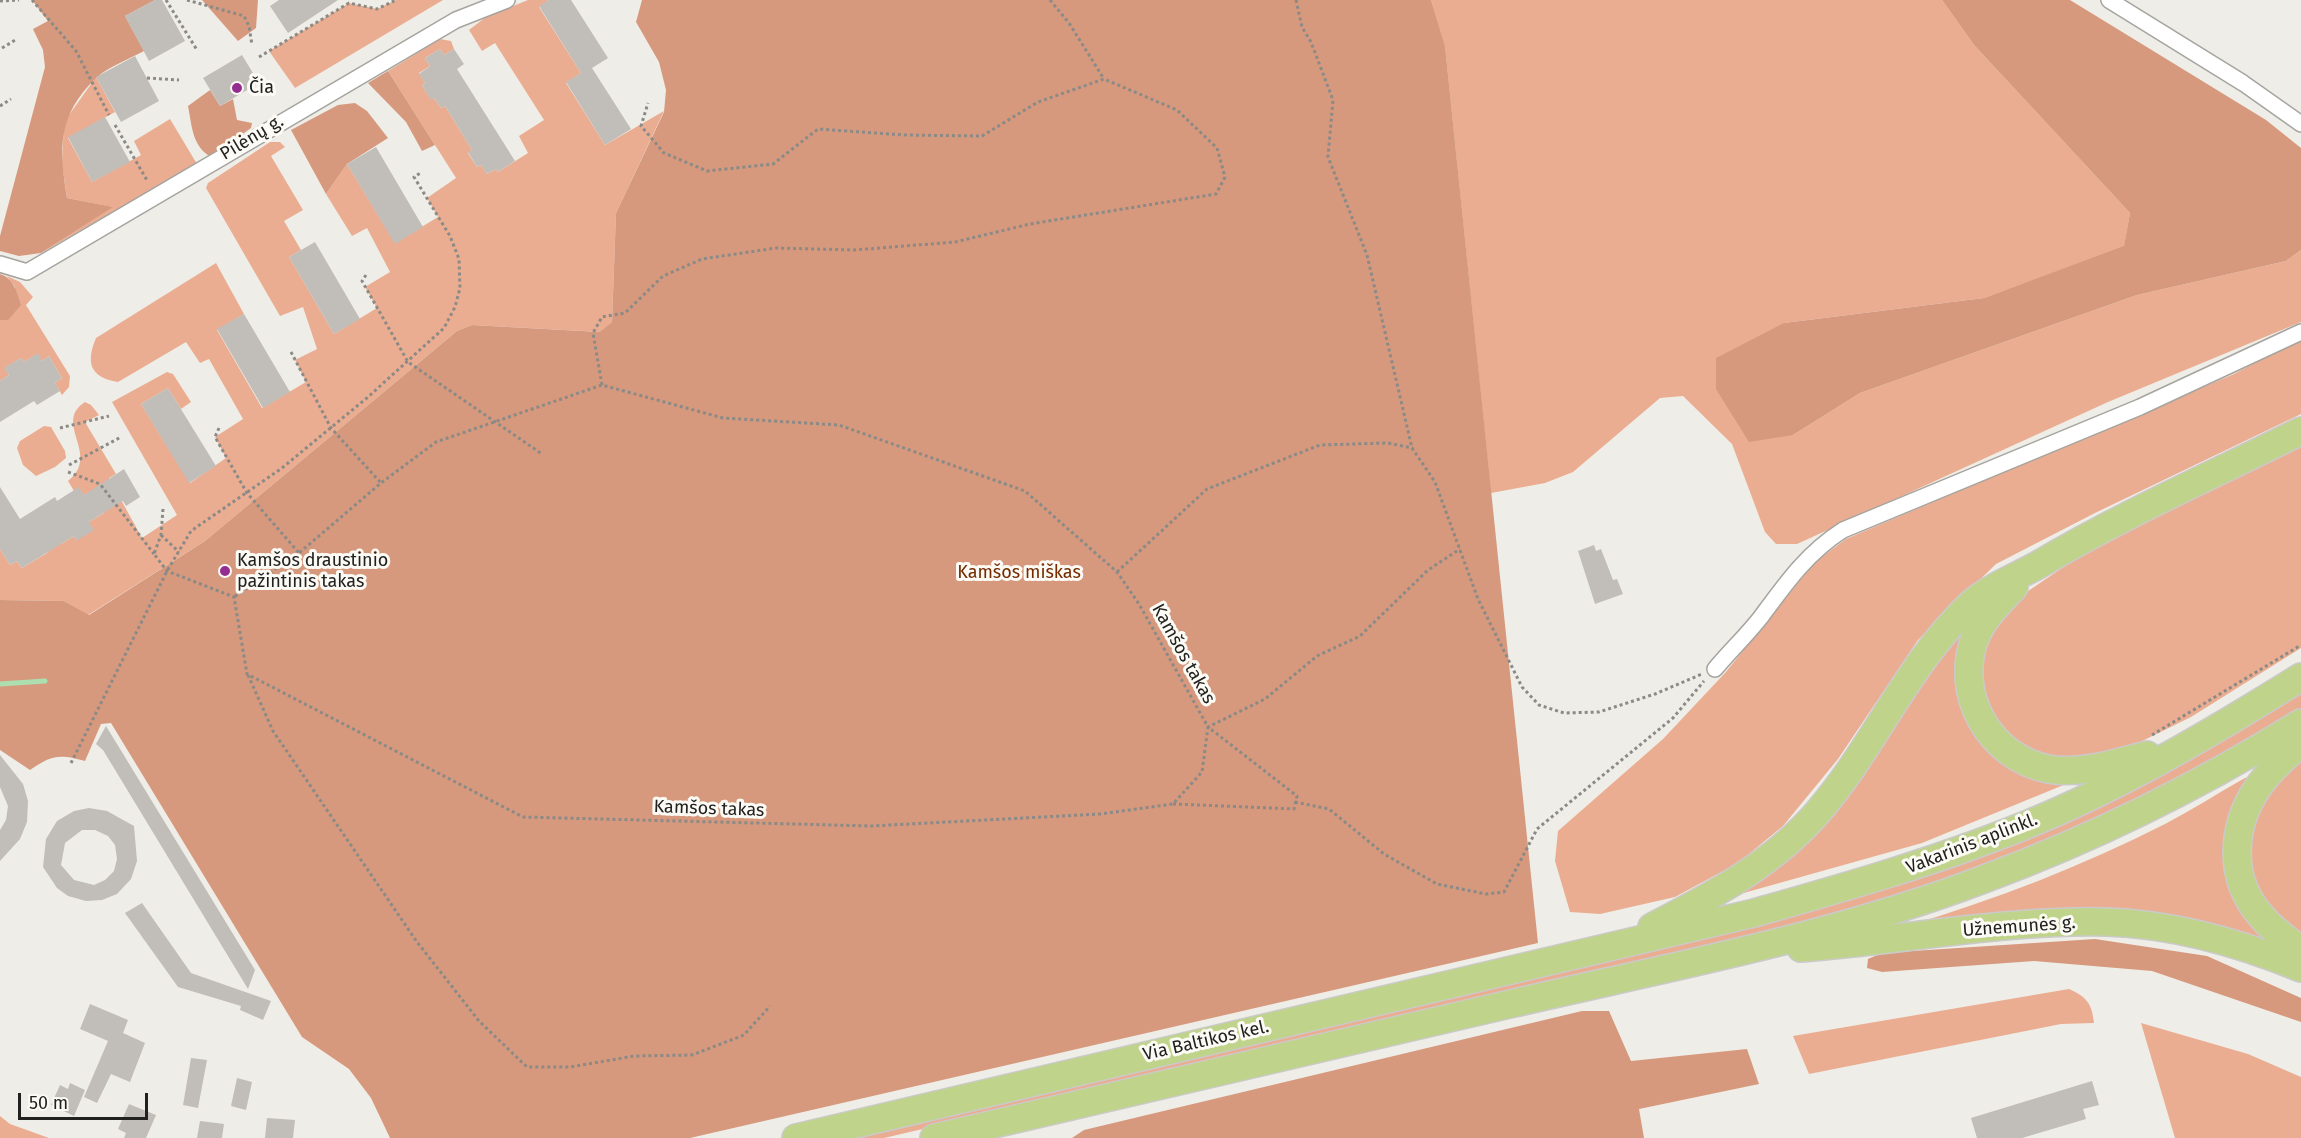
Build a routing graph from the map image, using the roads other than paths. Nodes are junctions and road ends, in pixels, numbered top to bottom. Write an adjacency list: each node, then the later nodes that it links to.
1 (507, 0): 4 (street, Pilėnų g.)
2 (2109, 0): 3 (street)
3 (2301, 124)
4 (0, 264)
5 (2301, 332): 8 (street)
6 (2301, 431): 7 (highway)
7 (2031, 568): 12 (highway); 13 (highway)
8 (1716, 669)
9 (2301, 677): 12 (highway, Vakarinis aplinkl.)
10 (2301, 723): 15 (highway, Vakarinis aplinkl.)
11 (2301, 742): 14 (highway)
12 (2190, 744): 13 (highway, Vakarinis aplinkl.)
13 (1616, 946): 18 (highway, Via Baltikos kel.)
14 (2301, 950)
15 (1731, 953): 16 (highway, Užnemunės g.); 17 (highway, Vakarinis aplinkl.)
16 (2301, 968)
17 (1622, 978): 19 (highway, Via Baltikos kel.)
18 (796, 1138)
19 (934, 1138)

